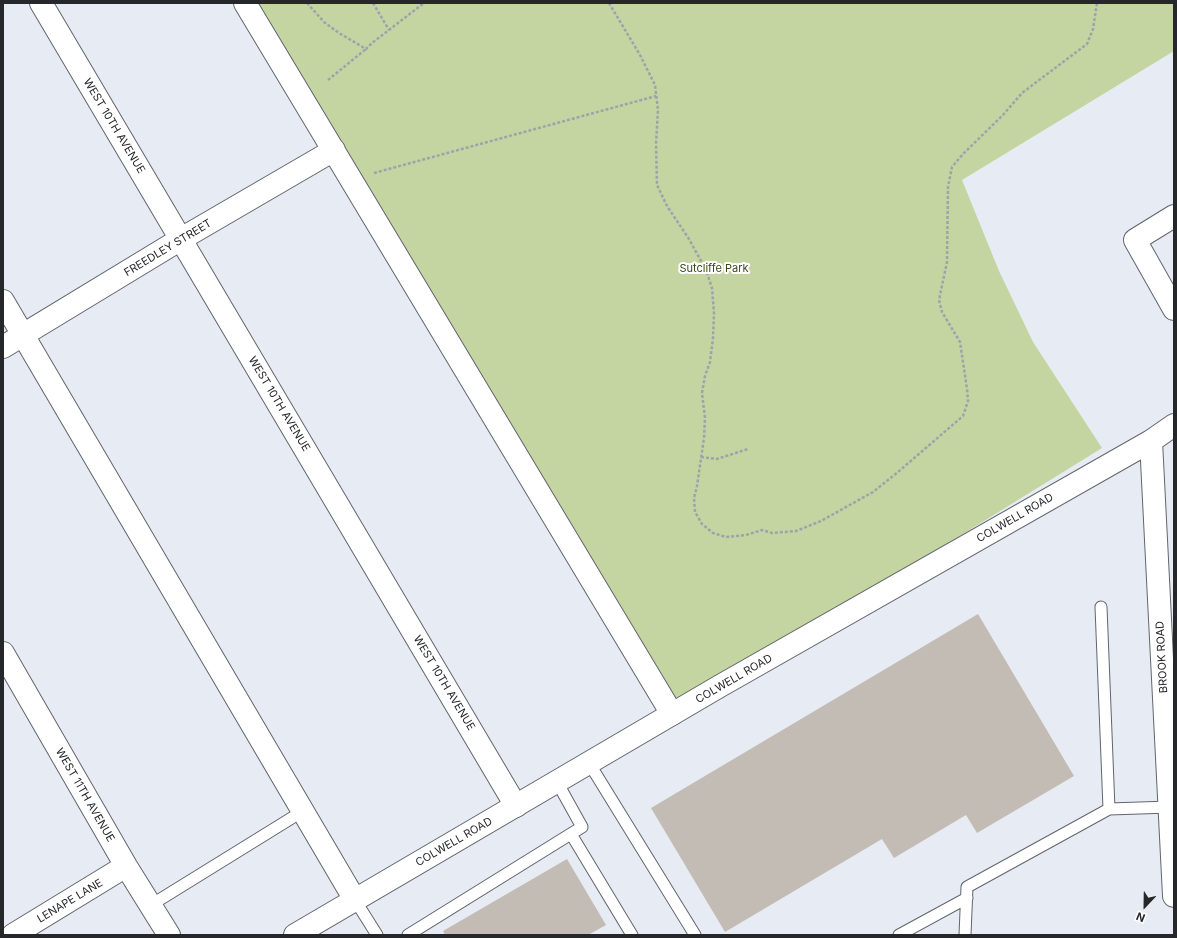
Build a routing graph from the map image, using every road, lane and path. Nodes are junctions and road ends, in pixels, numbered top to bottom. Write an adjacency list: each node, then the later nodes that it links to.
1 (41, 3): 15 (street, WEST 10TH AVENUE)
2 (245, 3): 12 (street)
3 (307, 3): 9 (path)
4 (373, 3): 8 (path)
5 (424, 3): 8 (path)
6 (609, 3): 11 (path)
7 (1097, 3): 23 (path)
8 (389, 30): 9 (path)
9 (366, 49): 10 (path)
10 (328, 80)
11 (656, 96): 13 (path); 23 (path)
12 (334, 150): 15 (street, FREEDLEY STREET); 27 (street)
13 (374, 172)
14 (1174, 216): 17 (street)
15 (181, 239): 18 (street, FREEDLEY STREET); 30 (street, WEST 10TH AVENUE)
16 (3, 301): 18 (street)
17 (1174, 308)
18 (23, 335): 19 (street, FREEDLEY STREET); 33 (street)
19 (3, 347)
20 (1174, 425): 21 (street, COLWELL ROAD)
21 (1151, 441): 25 (street, BROOK ROAD); 27 (street, COLWELL ROAD)
22 (748, 449): 23 (path)
23 (701, 457)
24 (1101, 607): 32 (lane)
25 (1167, 624): 31 (street, BROOK ROAD)
26 (3, 653): 35 (street, WEST 11TH AVENUE)
27 (672, 714): 28 (street, COLWELL ROAD)
28 (589, 763): 29 (street, COLWELL ROAD); 47 (lane)
29 (557, 782): 30 (street, COLWELL ROAD); 34 (lane)
30 (516, 806): 39 (street, COLWELL ROAD)
31 (1170, 807): 32 (lane); 36 (street, BROOK ROAD)
32 (1109, 809): 38 (lane)
33 (303, 811): 39 (street); 40 (lane)
34 (571, 834): 45 (lane); 46 (lane)
35 (126, 866): 40 (street, WEST 11TH AVENUE); 41 (street, LENAPE LANE)
36 (1174, 885): 37 (street, BROOK ROAD)
37 (1174, 896)
38 (967, 898): 48 (lane); 49 (lane)
39 (355, 900): 43 (street, COLWELL ROAD); 44 (lane)
40 (150, 905): 42 (street, WEST 11TH AVENUE)
41 (13, 935)
42 (169, 935)
43 (295, 935)
44 (377, 935)
45 (408, 935)
46 (632, 935)
47 (695, 935)
48 (898, 935)
49 (965, 935)

